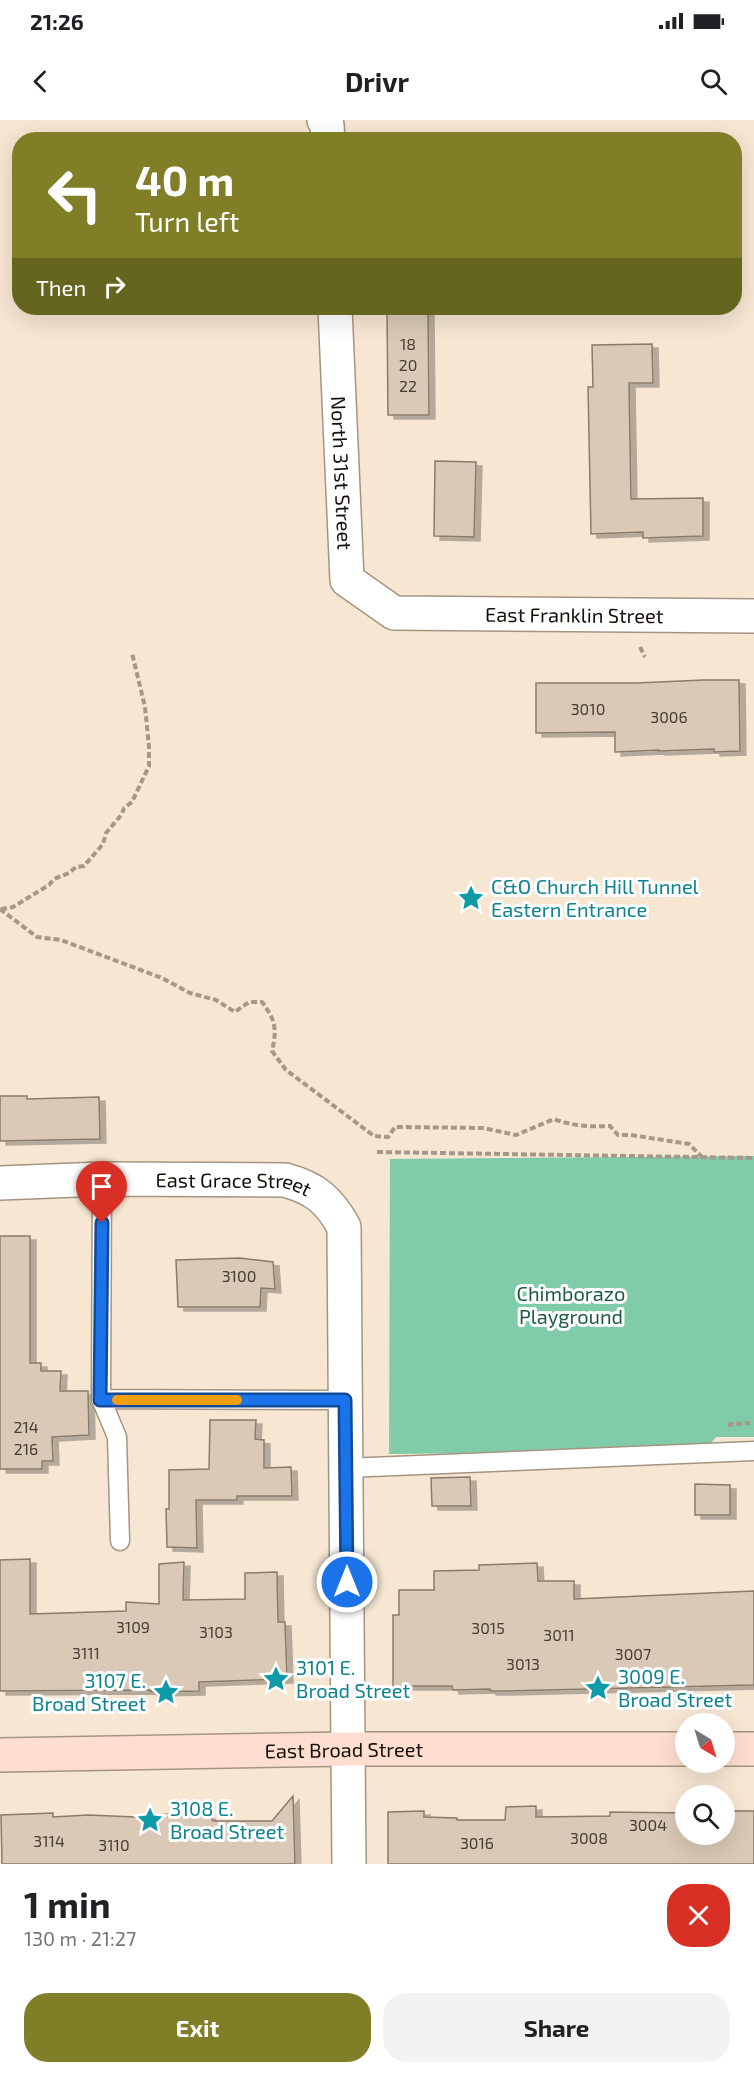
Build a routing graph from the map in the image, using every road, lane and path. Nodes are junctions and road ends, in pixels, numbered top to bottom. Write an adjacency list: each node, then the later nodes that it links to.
1 (335, 315): 2 (street, North 31st Street)
2 (394, 614): 3 (street, East Franklin Street)
3 (754, 616)
4 (132, 653): 5 (path)
5 (0, 909): 7 (path)
6 (377, 1152): 7 (path)
7 (702, 1157): 8 (path)
8 (754, 1158)
9 (102, 1179): 10 (street, East Grace Street); 11 (lane); 12 (street, East Grace Street)
10 (0, 1183)
11 (100, 1400): 12 (lane); 15 (lane)
12 (345, 1400): 14 (street)
13 (754, 1451): 14 (lane)
14 (346, 1468): 16 (street)
15 (120, 1541)
16 (348, 1749): 17 (main road, East Broad Street); 20 (main road, East Broad Street); 21 (street)
17 (675, 1749)
18 (735, 1749): 19 (main road)
19 (754, 1749)
20 (0, 1755)
21 (349, 1864)

